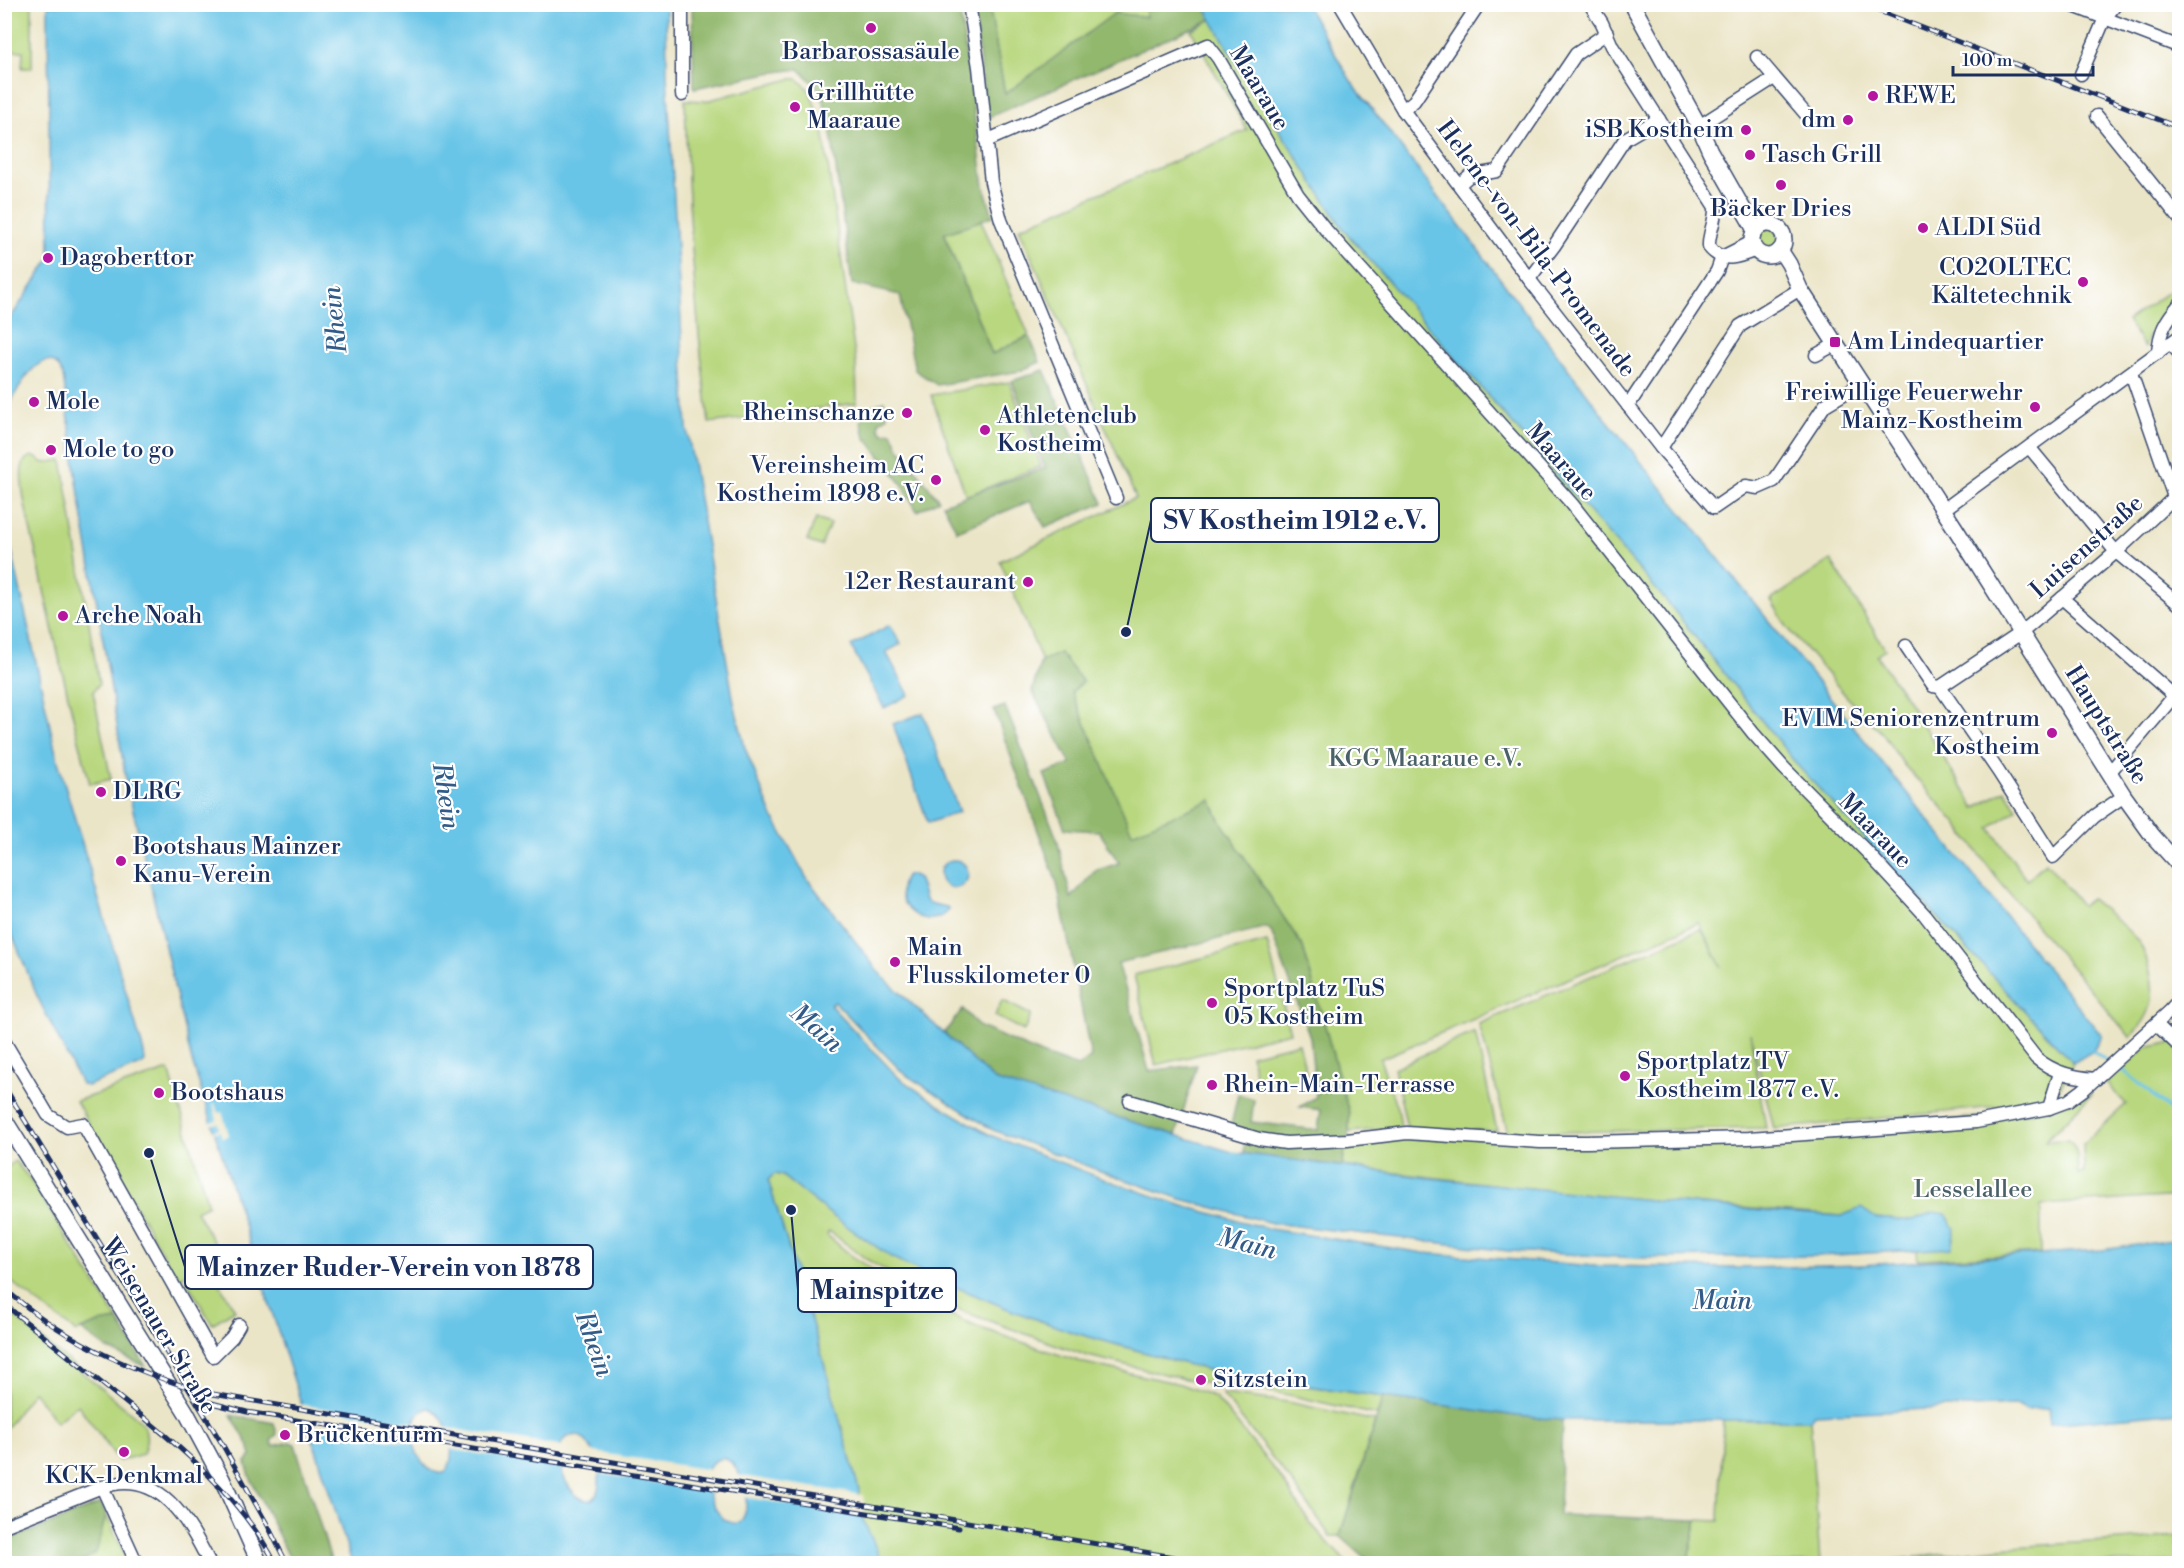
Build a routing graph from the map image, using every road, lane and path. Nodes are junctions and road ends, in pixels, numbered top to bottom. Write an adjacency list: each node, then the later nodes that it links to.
1 (682, 4): 15 (street)
2 (969, 4): 21 (street)
3 (1340, 4): 16 (street, Helene-von-Bila-Promenade)
4 (1479, 4): 16 (street)
5 (1590, 4): 10 (street)
6 (1632, 4): 20 (main road)
7 (2068, 4): 9 (street)
8 (2116, 4): 9 (street)
9 (2105, 18): 11 (street); 13 (street)
10 (1607, 33): 18 (street); 22 (street)
11 (2180, 47)
12 (1757, 57): 14 (street)
13 (2081, 74)
14 (1774, 78): 19 (street); 20 (street)
15 (682, 95)
16 (1403, 110): 22 (street, Helene-von-Bila-Promenade)
17 (2097, 116): 23 (street)
18 (1659, 118): 26 (street); 27 (street)
19 (1810, 119)
20 (1699, 126): 24 (main road)
21 (986, 141): 41 (street); 58 (street, Maaraue)
22 (1460, 184): 27 (street, Helene-von-Bila-Promenade)
23 (2180, 219)
24 (1757, 236): 25 (main road); 25 (main road); 26 (street)
25 (1776, 253): 28 (main road, Hauptstraße)
26 (1722, 257): 37 (street)
27 (1529, 279): 37 (street, Helene-von-Bila-Promenade)
28 (1798, 287): 31 (main road, Hauptstraße); 39 (street)
29 (2180, 304): 32 (street)
30 (2176, 339): 32 (street); 33 (street)
31 (1836, 344): 34 (street); 36 (main road, Hauptstraße)
32 (2158, 353): 35 (street)
33 (2180, 354)
34 (1816, 355)
35 (2130, 373): 38 (street); 40 (street)
36 (1862, 383): 39 (street, Helene-von-Bila-Promenade); 42 (main road, Hauptstraße)
37 (1628, 406): 39 (street, Helene-von-Bila-Promenade)
38 (2028, 447): 42 (street); 43 (street)
39 (1661, 448)
40 (2178, 497): 43 (street, Luisenstraße)
41 (1116, 498)
42 (1943, 510): 46 (main road, Hauptstraße)
43 (2116, 552): 44 (street, Luisenstraße); 45 (street)
44 (2062, 598): 46 (street, Luisenstraße); 49 (street)
45 (2180, 605)
46 (2021, 633): 48 (street, Luisenstraße); 50 (main road, Hauptstraße)
47 (1906, 646): 48 (street)
48 (1940, 687): 51 (street)
49 (2178, 696): 50 (street)
50 (2109, 773): 51 (main road, Hauptstraße)
51 (2124, 796): 52 (main road, Hauptstraße)
52 (2180, 866)
53 (2180, 1000): 54 (street)
54 (2156, 1024): 56 (street); 57 (street)
55 (4, 1041): 62 (street)
56 (2180, 1047)
57 (2103, 1072): 58 (street, Maaraue); 60 (street)
58 (2060, 1073): 60 (street)
59 (1130, 1101): 60 (street)
60 (2049, 1108)
61 (4, 1119): 67 (main road, Weisenauer Straße)
62 (240, 1325)
63 (102, 1487): 64 (street); 65 (street); 66 (street)
64 (4, 1526)
65 (137, 1563)
66 (210, 1563)
67 (261, 1563)

